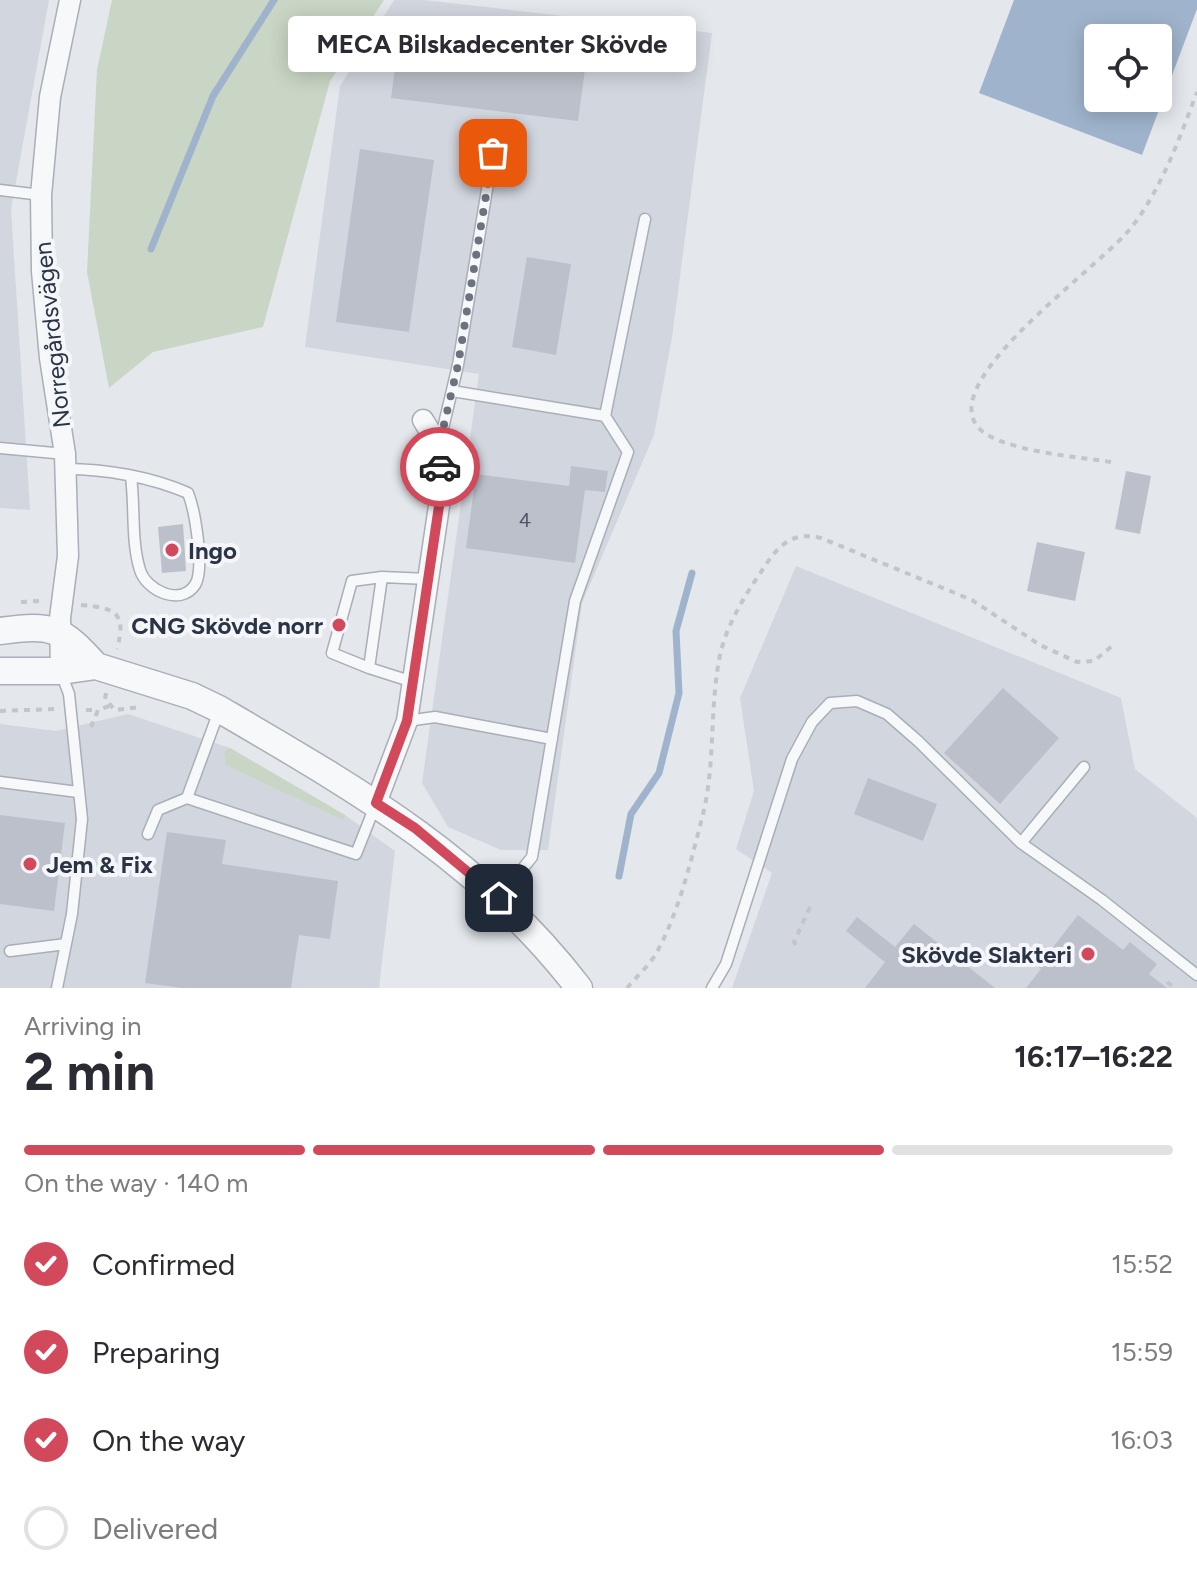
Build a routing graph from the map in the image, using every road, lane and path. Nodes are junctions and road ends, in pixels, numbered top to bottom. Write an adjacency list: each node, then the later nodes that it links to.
1 (70, 0): 5 (street, Norregårdsvägen)
2 (1197, 92): 13 (path)
3 (493, 153): 7 (lane)
4 (0, 190): 5 (lane)
5 (41, 195): 12 (street, Norregårdsvägen)
6 (645, 219): 8 (lane)
7 (452, 391): 8 (lane); 10 (lane)
8 (605, 416): 36 (lane)
9 (423, 420): 10 (street)
10 (439, 446): 16 (street)
11 (0, 448): 12 (lane)
12 (66, 462): 14 (lane); 19 (street, Norregårdsvägen)
13 (1111, 462)
14 (131, 477): 14 (lane)
15 (382, 577): 16 (lane); 23 (lane); 23 (lane)
16 (428, 579): 26 (street)
17 (92, 606): 20 (path)
18 (0, 631): 19 (street)
19 (60, 631): 22 (street); 25 (street, Norregårdsvägen)
20 (118, 645)
21 (1112, 646): 53 (path)
22 (96, 666): 25 (street); 30 (street)
23 (369, 668): 26 (lane)
24 (0, 671): 25 (street)
25 (61, 671): 31 (lane)
26 (413, 682): 34 (street)
27 (105, 699): 28 (path)
28 (109, 706): 29 (path); 32 (path)
29 (150, 709)
30 (219, 709): 40 (lane); 41 (street)
31 (70, 710): 32 (path); 33 (path); 39 (lane)
32 (98, 710): 35 (path)
33 (0, 711)
34 (407, 721): 36 (lane); 41 (street)
35 (88, 733)
36 (552, 739): 44 (lane)
37 (1084, 767): 43 (lane)
38 (0, 782): 39 (lane)
39 (78, 792): 46 (lane)
40 (187, 798): 41 (lane); 42 (lane)
41 (376, 803): 44 (street)
42 (148, 834)
43 (1021, 843): 49 (lane); 54 (lane)
44 (499, 898): 52 (street)
45 (811, 905): 47 (path)
46 (66, 944): 48 (lane); 51 (lane)
47 (796, 945)
48 (10, 951)
49 (1197, 975)
50 (1167, 982): 55 (path)
51 (57, 988)
52 (579, 988)
53 (627, 988)
54 (712, 988)
55 (1175, 988)

